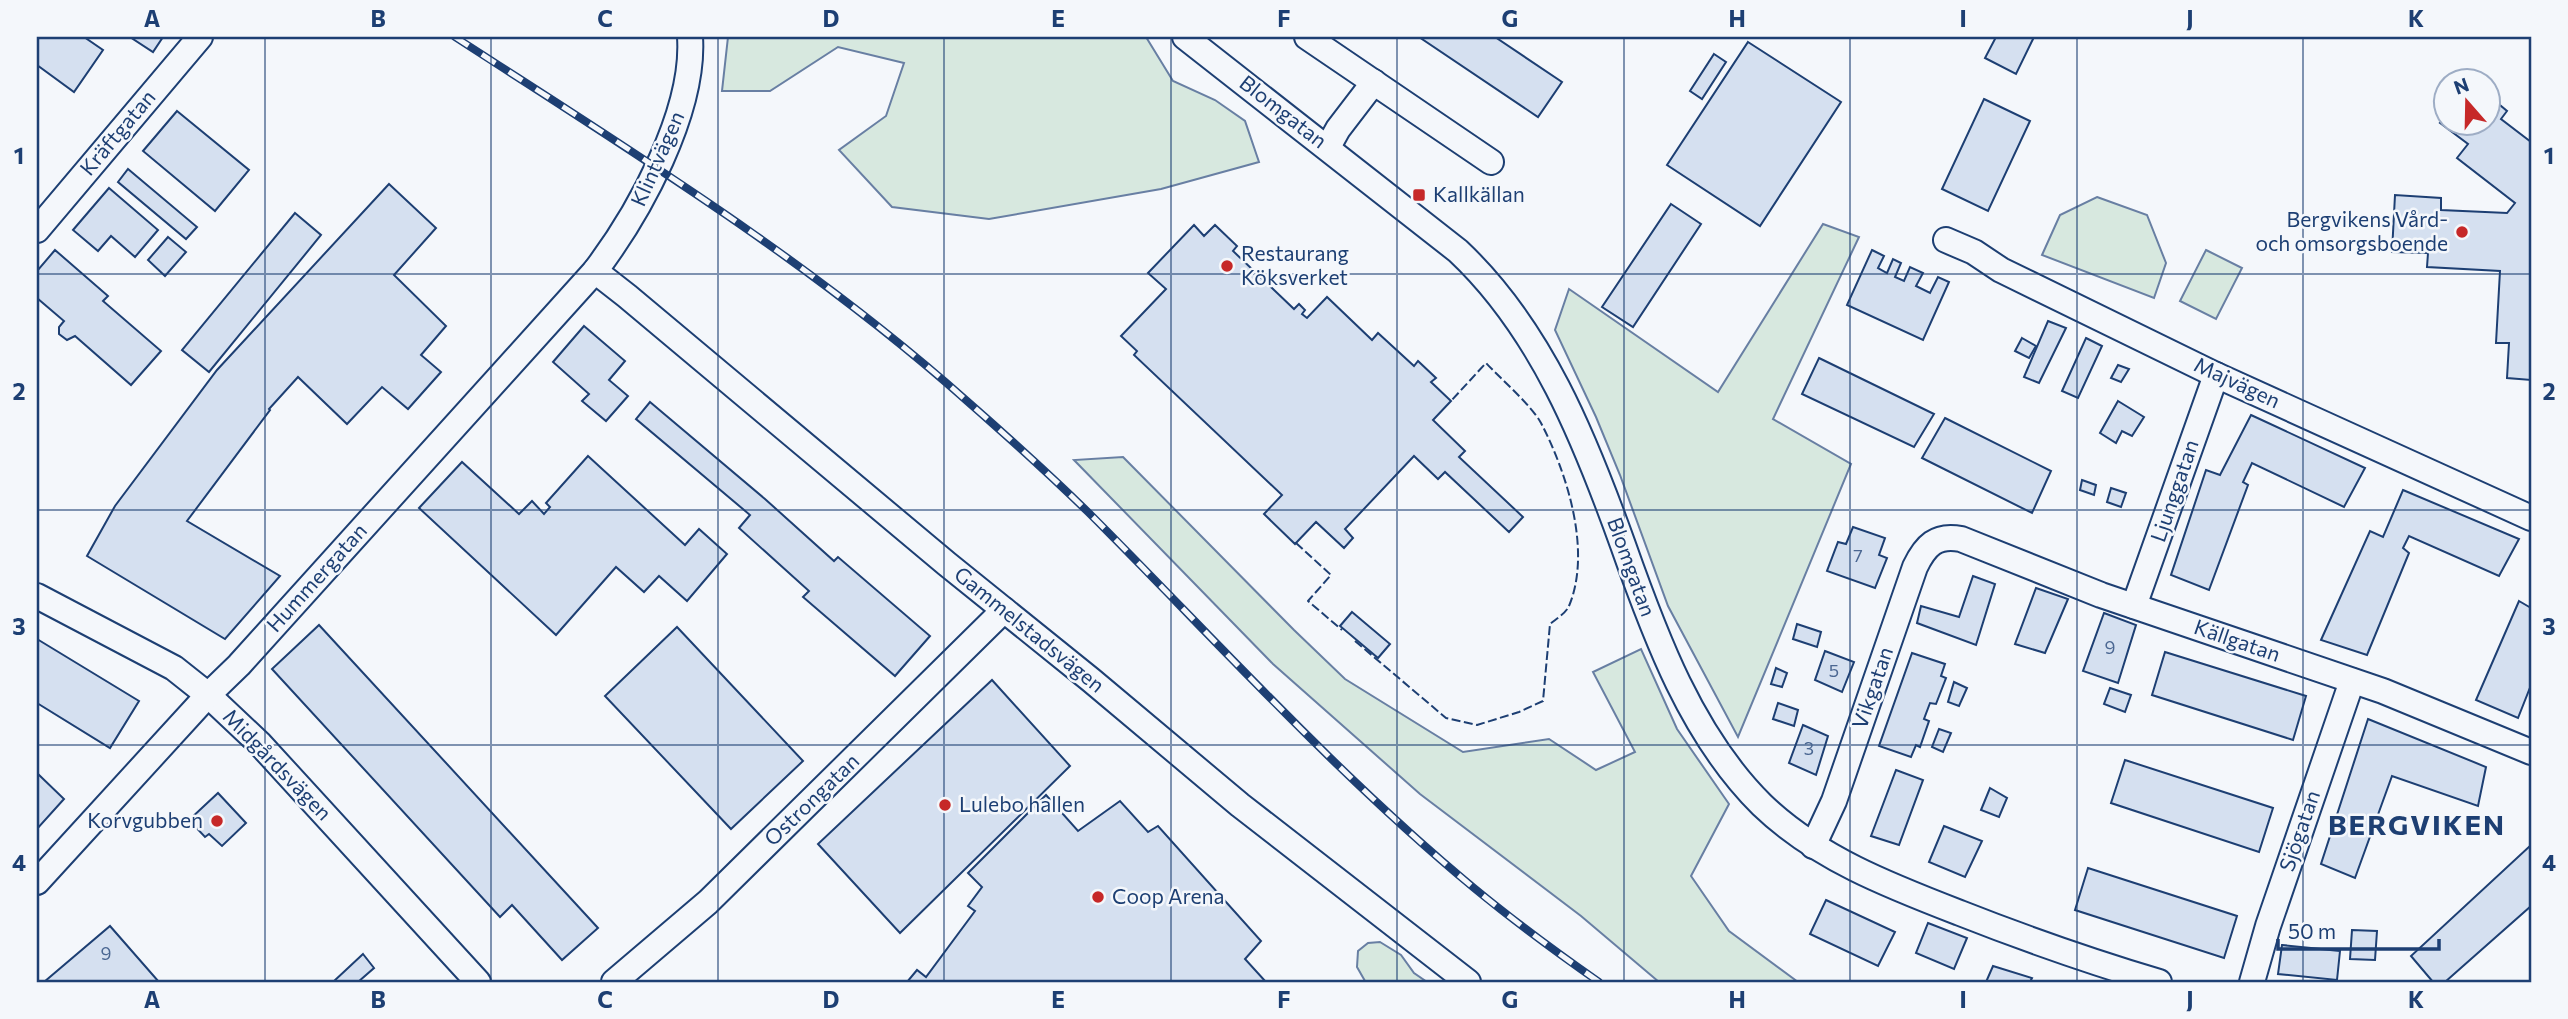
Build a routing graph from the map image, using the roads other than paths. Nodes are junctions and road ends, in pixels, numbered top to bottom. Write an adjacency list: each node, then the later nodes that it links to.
1 (200, 37): 8 (street, Kräftgatan)
2 (690, 37): 10 (street, Klintvägen)
3 (1185, 37): 6 (street, Blomgatan)
4 (1307, 37): 5 (street)
5 (1374, 82): 6 (street); 7 (street)
6 (1328, 147): 20 (street, Blomgatan)
7 (1491, 162)
8 (37, 230)
9 (1946, 240): 11 (street, Majvägen)
10 (595, 271): 16 (street, Gammelstadsvägen); 18 (street, Hummergatan)
11 (2216, 375): 12 (street, Majvägen); 15 (street, Ljunggatan)
12 (2531, 519)
13 (1941, 538): 15 (street, Källgatan); 20 (street, Vikgatan)
14 (37, 596): 18 (street, Midgårdsvägen)
15 (2134, 606): 17 (street, Källgatan)
16 (1004, 610): 23 (street, Ostrongatan); 24 (street, Gammelstadsvägen)
17 (2352, 681): 19 (street, Källgatan); 26 (street, Sjögatan)
18 (208, 695): 21 (street, Hummergatan); 22 (street, Midgårdsvägen)
19 (2531, 752)
20 (1813, 846): 25 (street, Blomgatan)
21 (37, 882)
22 (478, 982)
23 (614, 982)
24 (1468, 982)
25 (2159, 982)
26 (2252, 982)

